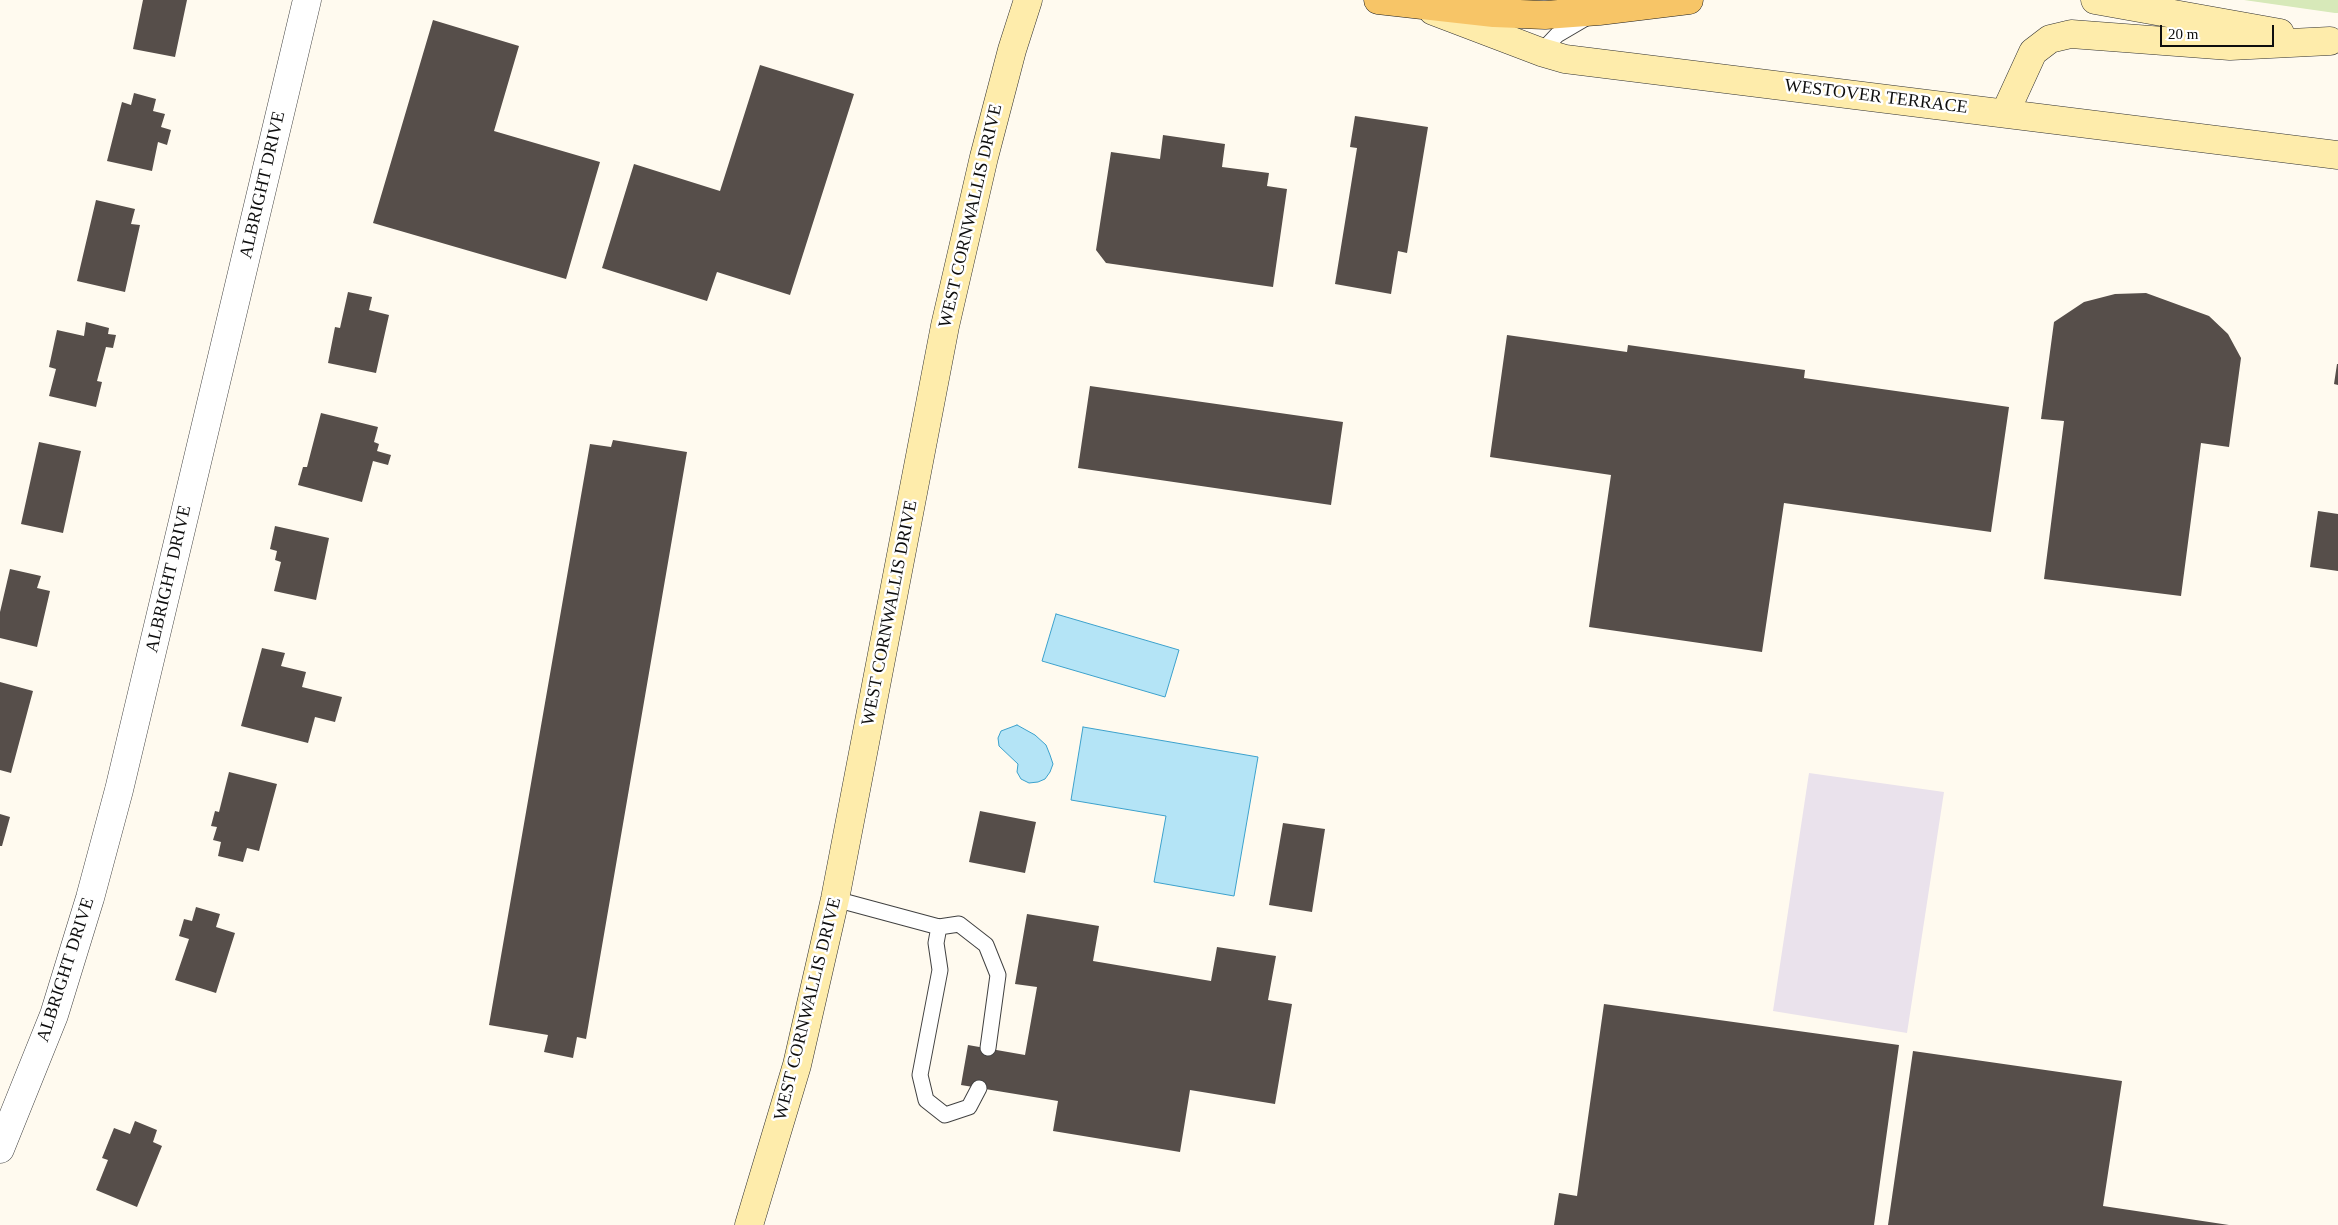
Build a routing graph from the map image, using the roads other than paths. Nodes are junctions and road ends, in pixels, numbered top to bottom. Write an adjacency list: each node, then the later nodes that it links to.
1 (307, 0): 16 (street, ALBRIGHT DRIVE)
2 (1028, 0): 12 (main road, WEST CORNWALLIS DRIVE)
3 (1378, 0): 6 (main road)
4 (1689, 0): 7 (main road)
5 (2094, 0): 8 (main road)
6 (1423, 7): 7 (main road); 9 (main road, WESTOVER TERRACE)
7 (1599, 11): 9 (lane)
8 (2334, 42): 10 (main road)
9 (1541, 52): 10 (main road, WESTOVER TERRACE)
10 (2005, 113): 11 (main road, WESTOVER TERRACE)
11 (2338, 155)
12 (835, 899): 13 (lane); 17 (main road, WEST CORNWALLIS DRIVE)
13 (939, 927): 14 (lane); 15 (lane)
14 (988, 1048)
15 (979, 1088)
16 (0, 1149)
17 (749, 1225)

